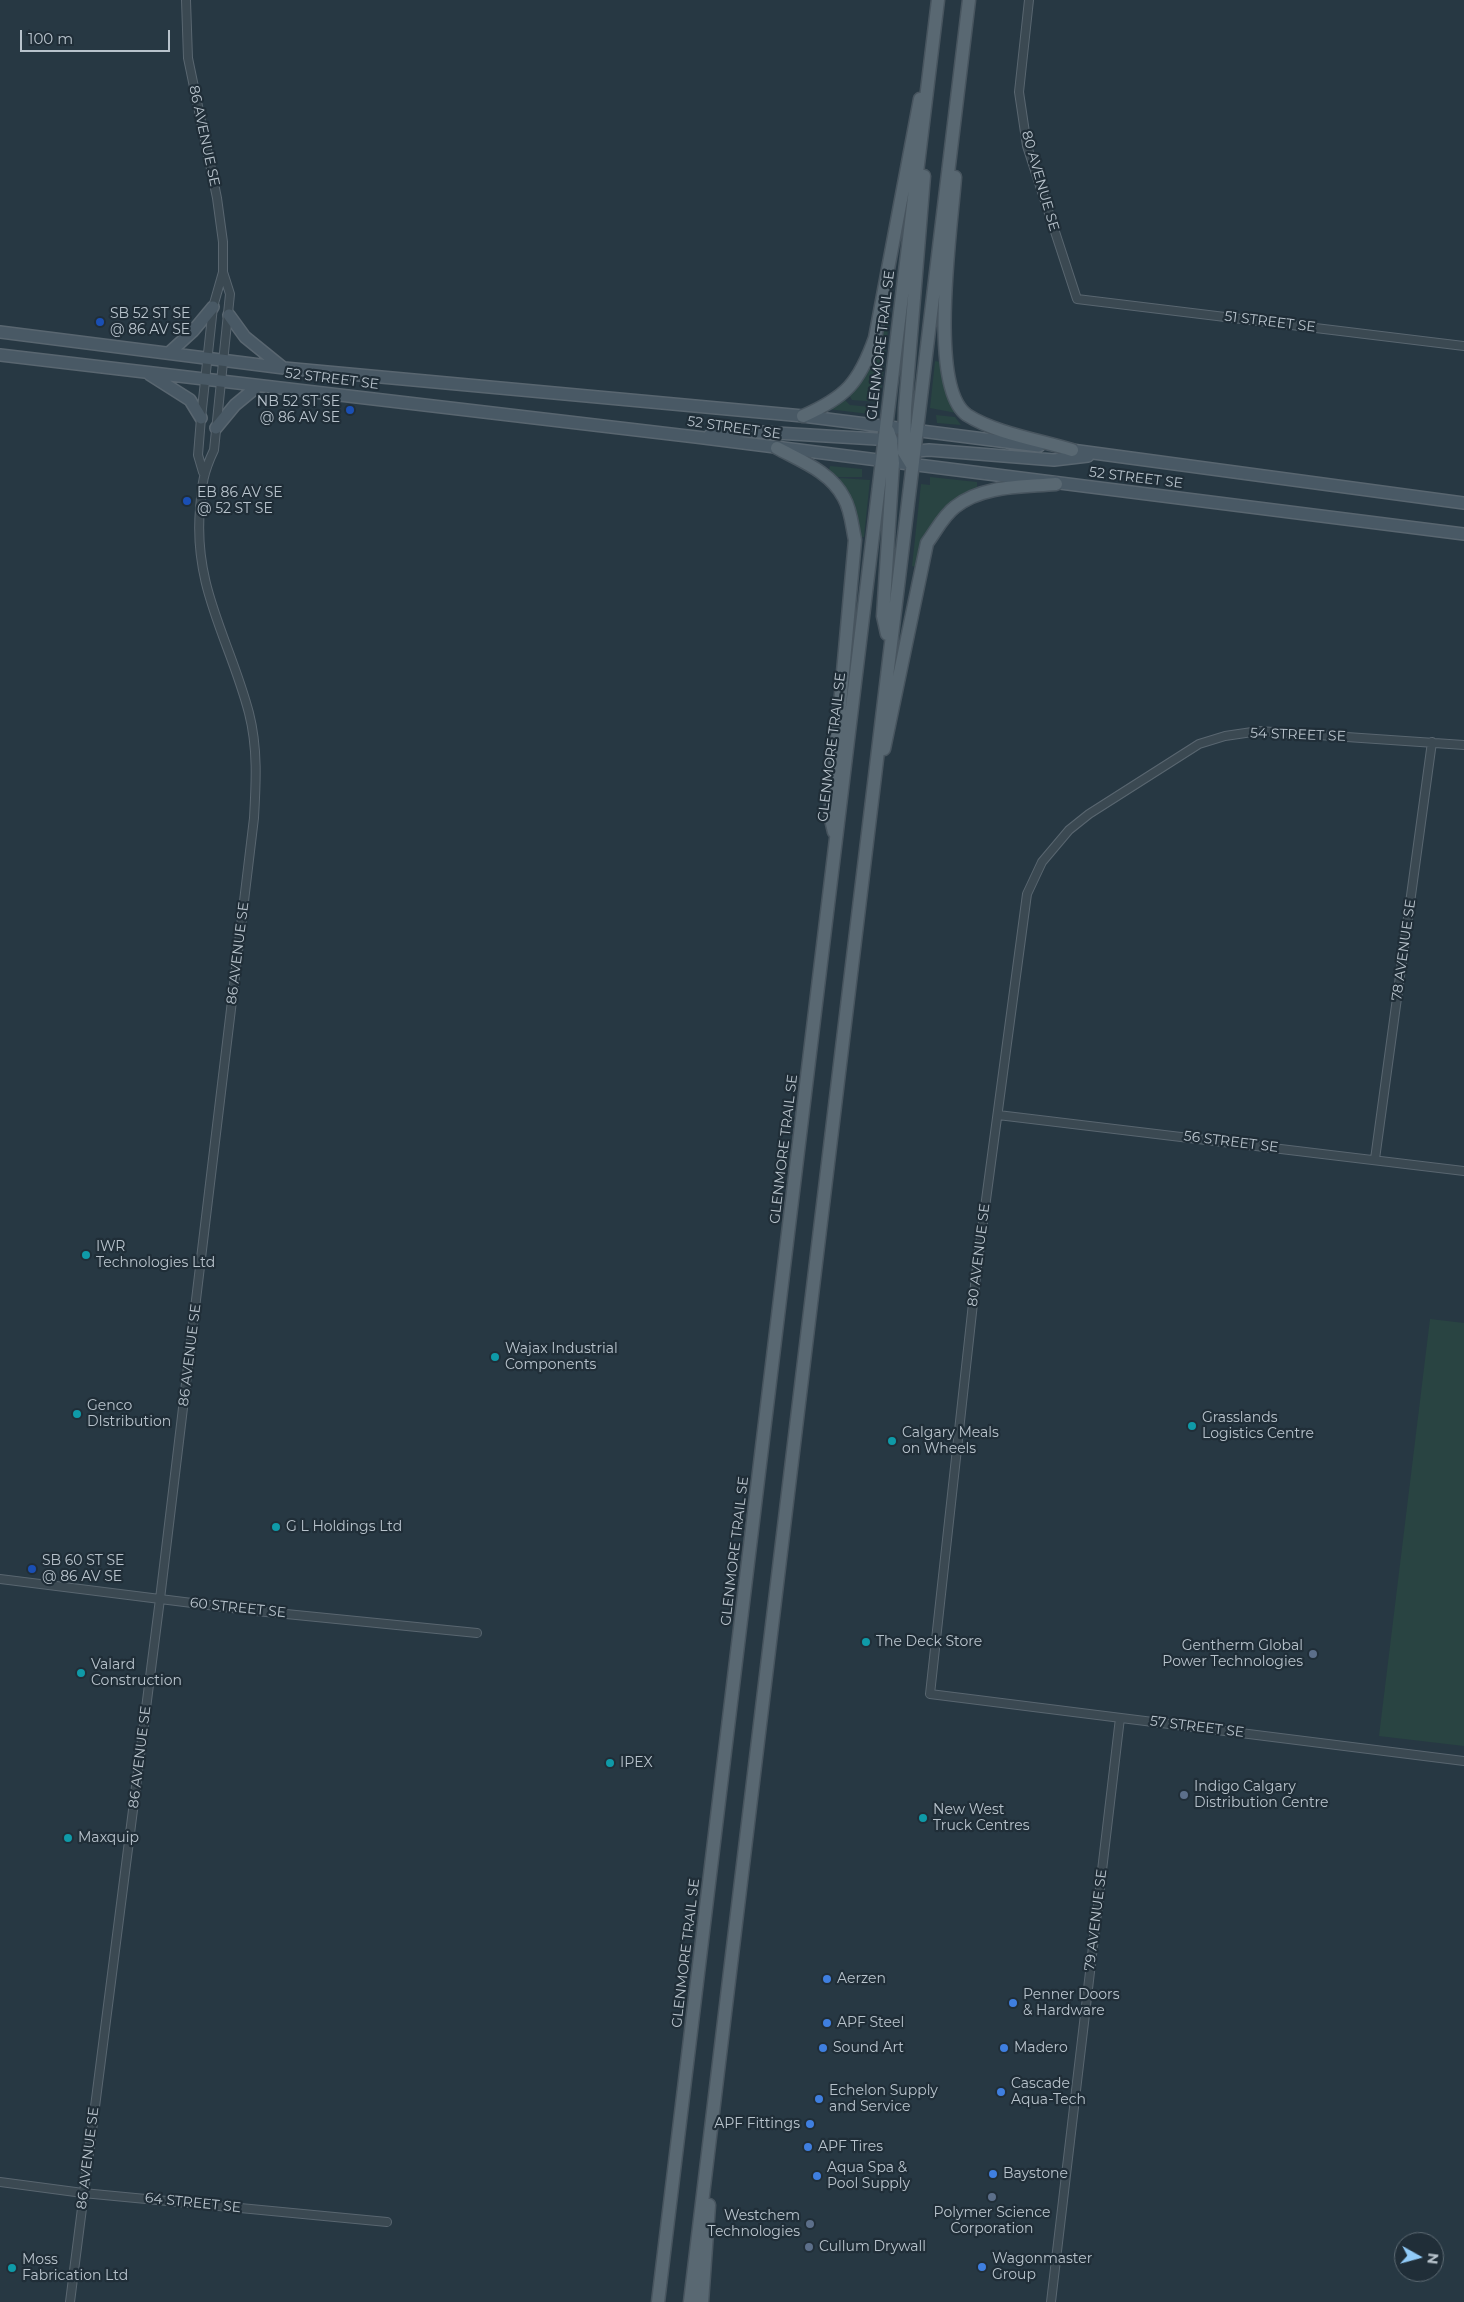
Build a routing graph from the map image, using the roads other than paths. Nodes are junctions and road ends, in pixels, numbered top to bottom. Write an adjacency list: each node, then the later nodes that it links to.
1 (186, 0): 8 (street, 86 AVENUE SE)
2 (938, 0): 5 (main road, GLENMORE TRAIL SE)
3 (969, 0): 6 (main road, GLENMORE TRAIL SE)
4 (1029, 0): 9 (street, 80 AVENUE SE)
5 (934, 33): 7 (main road, GLENMORE TRAIL SE); 23 (main road)
6 (958, 89): 28 (main road, GLENMORE TRAIL SE); 30 (main road)
7 (925, 116): 25 (main road, GLENMORE TRAIL SE); 28 (main road)
8 (223, 272): 10 (street, 86 AVENUE SE); 11 (street, 86 AVENUE SE)
9 (1076, 299): 13 (street, 51 STREET SE)
10 (213, 307): 14 (main road); 16 (street, 86 AVENUE SE)
11 (229, 315): 17 (street, 86 AVENUE SE); 18 (main road)
12 (0, 332): 14 (main road, 52 STREET SE)
13 (1464, 346)
14 (170, 352): 16 (main road, 52 STREET SE)
15 (0, 355): 19 (main road, 52 STREET SE)
16 (208, 358): 17 (main road, 52 STREET SE); 20 (street, 86 AVENUE SE)
17 (224, 360): 18 (main road, 52 STREET SE); 21 (street, 86 AVENUE SE)
18 (284, 368): 23 (main road, 52 STREET SE)
19 (145, 372): 20 (main road, 52 STREET SE); 24 (main road)
20 (205, 379): 21 (main road, 52 STREET SE); 24 (street, 86 AVENUE SE)
21 (221, 381): 22 (main road, 52 STREET SE); 26 (street, 86 AVENUE SE)
22 (258, 386): 26 (main road); 27 (main road, 52 STREET SE)
23 (803, 416): 25 (main road, 52 STREET SE)
24 (201, 418): 33 (street, 86 AVENUE SE)
25 (886, 426): 28 (main road, GLENMORE TRAIL SE); 28 (main road, 52 STREET SE)
26 (216, 428): 33 (street, 86 AVENUE SE)
27 (696, 437): 28 (main road); 29 (main road, 52 STREET SE)
28 (899, 446): 29 (main road, 52 STREET SE); 30 (main road, 52 STREET SE); 31 (main road); 32 (main road, GLENMORE TRAIL SE); 32 (main road, 52 STREET SE); 37 (main road); 42 (main road, GLENMORE TRAIL SE)
29 (777, 448): 42 (main road)
30 (1072, 450): 31 (main road, 52 STREET SE)
31 (1102, 454): 35 (main road, 52 STREET SE)
32 (912, 465): 34 (main road, 52 STREET SE); 37 (main road, GLENMORE TRAIL SE)
33 (203, 472): 47 (street, 86 AVENUE SE)
34 (1056, 484): 36 (main road, 52 STREET SE); 40 (main road)
35 (1464, 503)
36 (1464, 534)
37 (889, 644): 40 (main road, GLENMORE TRAIL SE)
38 (1432, 742): 39 (street, 54 STREET SE); 41 (street, 54 STREET SE); 44 (street, 78 AVENUE SE)
39 (1464, 745)
40 (874, 775): 52 (main road, GLENMORE TRAIL SE)
41 (1069, 830): 43 (street, 80 AVENUE SE)
42 (836, 843): 57 (main road, GLENMORE TRAIL SE)
43 (998, 1115): 44 (street, 56 STREET SE); 49 (street, 80 AVENUE SE)
44 (1375, 1159): 45 (street, 56 STREET SE)
45 (1464, 1171)
46 (0, 1579): 47 (street, 60 STREET SE)
47 (160, 1600): 48 (street, 60 STREET SE); 54 (street, 86 AVENUE SE)
48 (477, 1633)
49 (930, 1694): 50 (street, 57 STREET SE)
50 (1120, 1718): 51 (street, 57 STREET SE); 60 (street, 79 AVENUE SE)
51 (1464, 1761)
52 (708, 2141): 58 (main road, GLENMORE TRAIL SE); 59 (main road)
53 (0, 2182): 54 (street, 64 STREET SE)
54 (83, 2192): 55 (street, 64 STREET SE); 56 (street, 86 AVENUE SE)
55 (387, 2222)
56 (70, 2302)
57 (658, 2302)
58 (690, 2302)
59 (702, 2302)
60 (1051, 2302)

